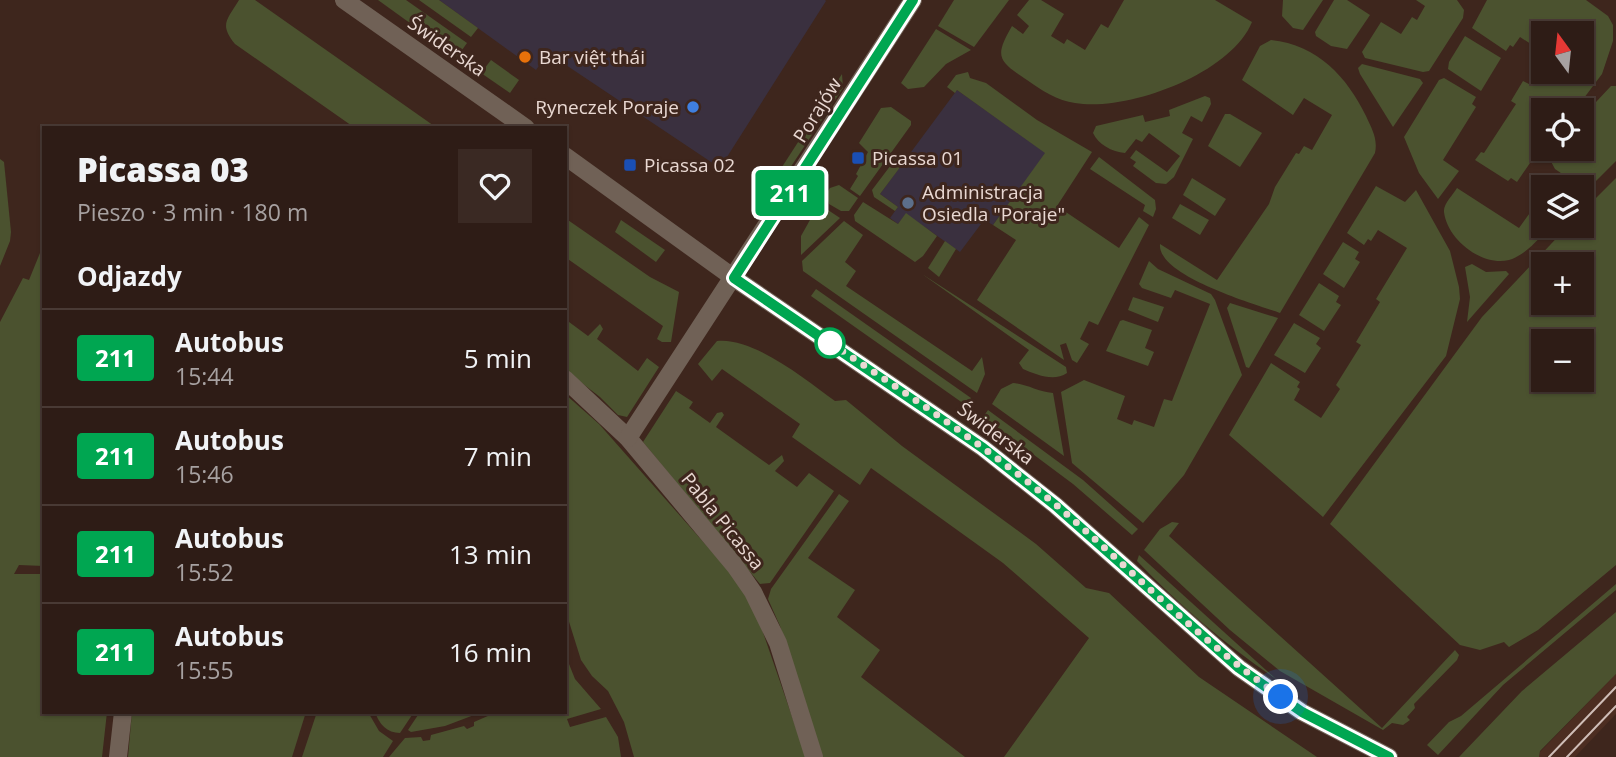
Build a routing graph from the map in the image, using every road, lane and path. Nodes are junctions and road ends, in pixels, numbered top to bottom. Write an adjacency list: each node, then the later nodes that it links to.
1 (344, 0): 3 (street, Świderska)
2 (913, 0): 5 (street, Porajów)
3 (523, 126)
4 (567, 157): 5 (street, Świderska)
5 (734, 278): 7 (street); 11 (street, Świderska)
6 (567, 381): 7 (street, Pabla Picassa)
7 (628, 438): 10 (street, Pabla Picassa)
8 (123, 714): 9 (street)
9 (118, 757)
10 (814, 757)
11 (1389, 757)

